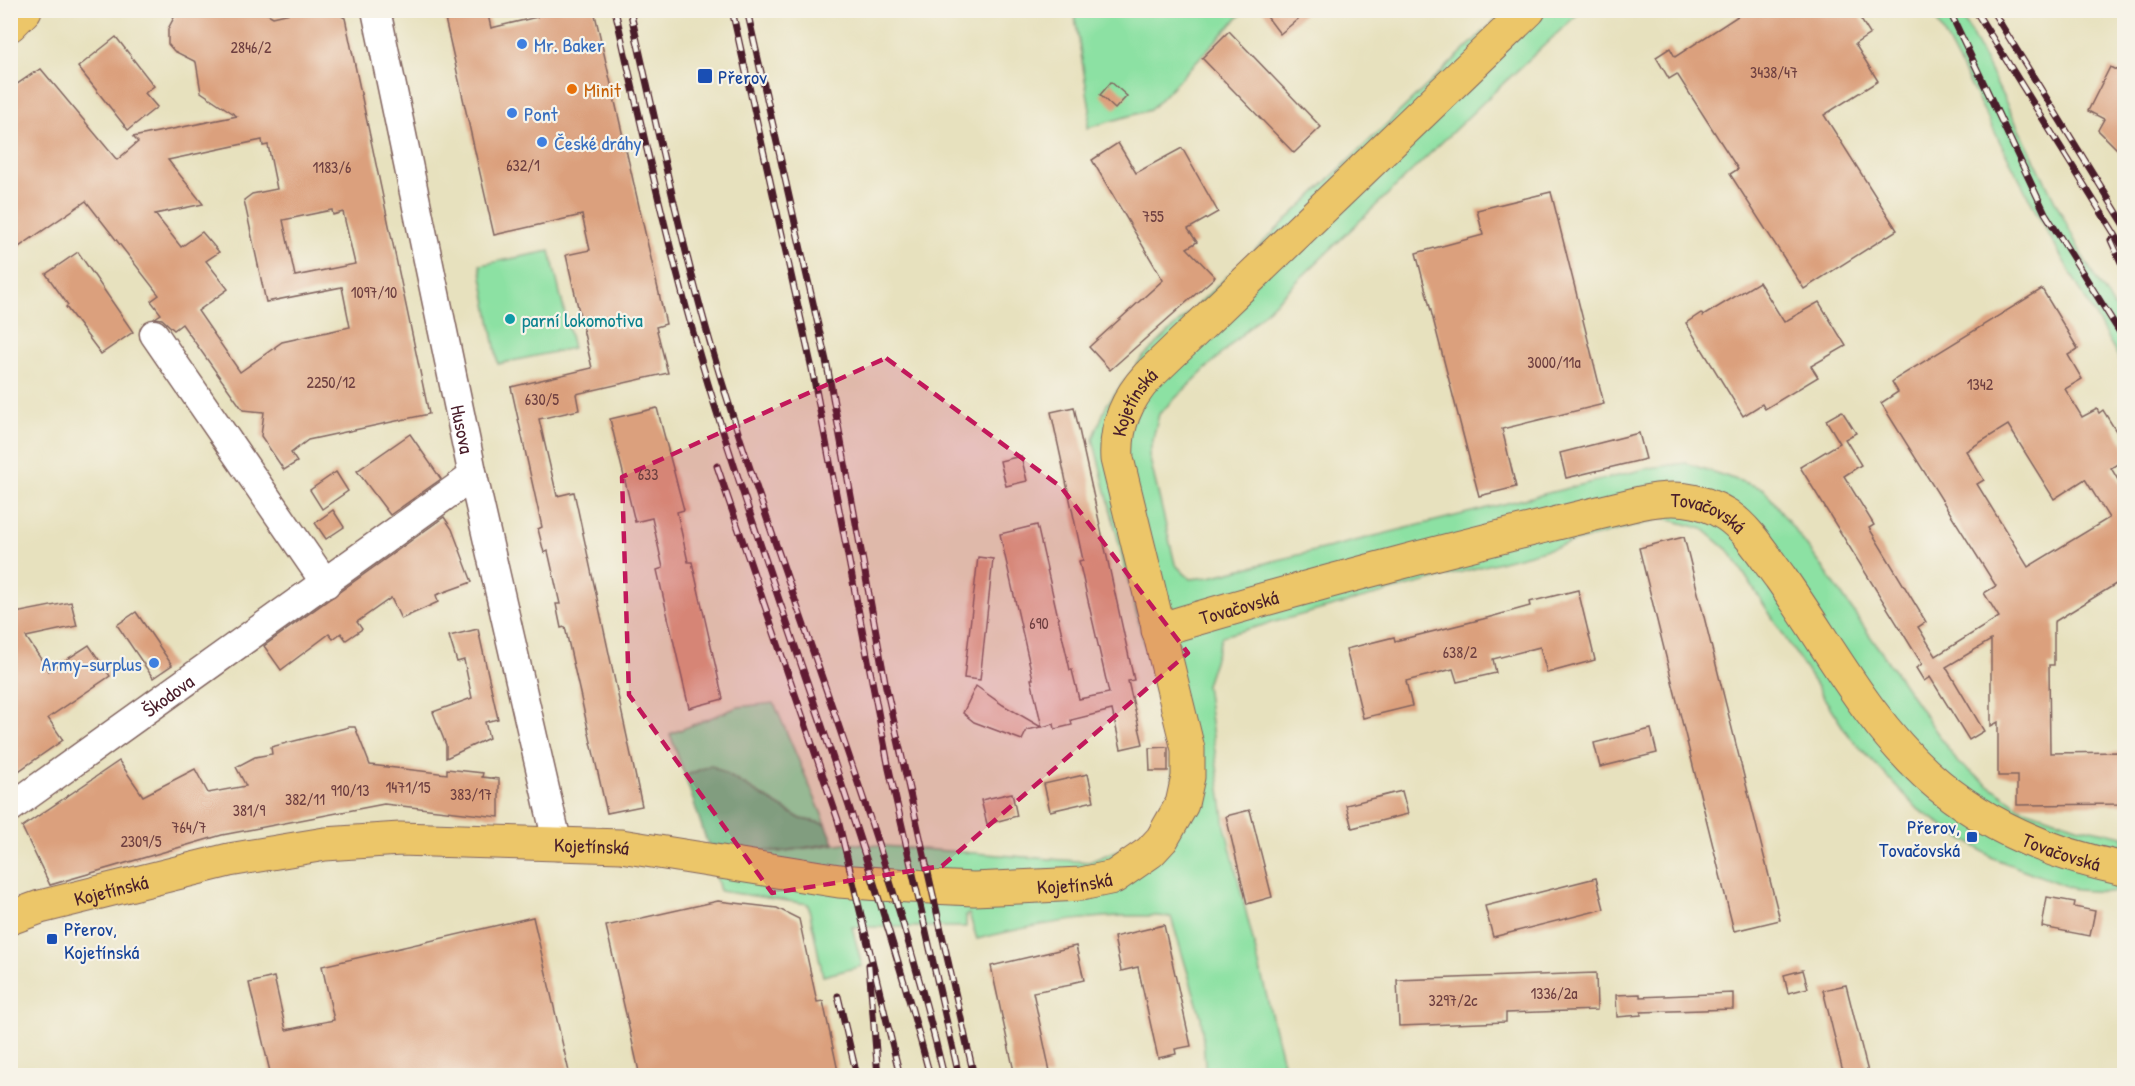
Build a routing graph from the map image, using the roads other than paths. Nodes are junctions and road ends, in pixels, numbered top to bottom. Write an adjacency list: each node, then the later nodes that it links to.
1 (25, 10): 4 (main road)
2 (376, 10): 6 (street, Husova)
3 (1529, 10): 8 (main road, Kojetínská)
4 (10, 25)
5 (154, 334): 7 (street)
6 (472, 476): 7 (street, Škodova); 10 (street, Husova)
7 (326, 584): 9 (street, Škodova)
8 (1158, 630): 10 (main road, Kojetínská); 11 (main road, Tovačovská)
9 (10, 808)
10 (558, 846): 12 (main road, Kojetínská)
11 (2124, 869)
12 (20, 911)

